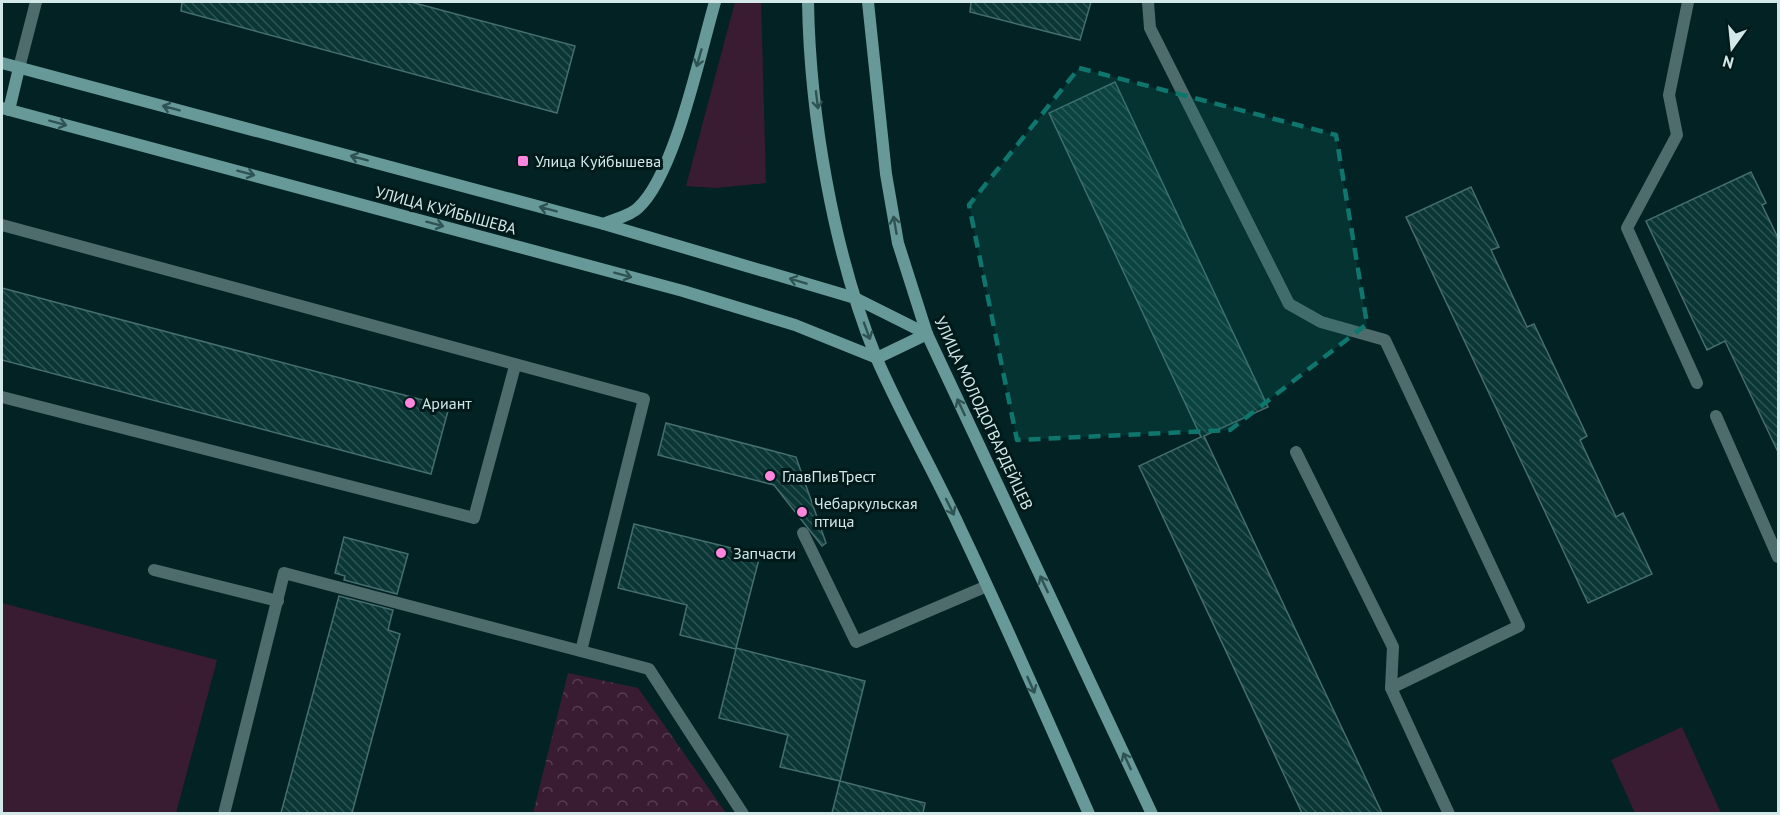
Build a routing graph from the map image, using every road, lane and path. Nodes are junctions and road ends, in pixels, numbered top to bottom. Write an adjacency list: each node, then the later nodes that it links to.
1 (36, 2): 8 (lane)
2 (715, 2): 10 (main road, one-way to 10)
3 (808, 2): 12 (main road, one-way to 12)
4 (868, 2): 13 (main road, УЛИЦА МОЛОДОГВАРДЕЙЦЕВ, one-way to 4)
5 (1148, 2): 26 (lane)
6 (1688, 2): 16 (lane)
7 (2, 63): 8 (main road, УЛИЦА КУЙБЫШЕВА)
8 (19, 68): 9 (main road); 10 (main road, УЛИЦА КУЙБЫШЕВА, one-way to 8)
9 (5, 109): 14 (main road, УЛИЦА КУЙБЫШЕВА, one-way to 14)
10 (604, 224): 12 (main road, УЛИЦА КУЙБЫШЕВА, one-way to 10)
11 (2, 225): 15 (lane)
12 (855, 298): 13 (main road, УЛИЦА КУЙБЫШЕВА); 14 (main road, one-way to 14)
13 (927, 334): 14 (main road); 30 (main road, УЛИЦА МОЛОДОГВАРДЕЙЦЕВ, one-way to 13)
14 (877, 358): 23 (main road, one-way to 23)
15 (515, 366): 17 (lane); 25 (lane)
16 (1697, 383)
17 (2, 397)
18 (1716, 416): 21 (lane)
19 (1296, 452): 26 (lane)
20 (803, 533): 23 (lane)
21 (1779, 557)
22 (154, 570): 24 (lane)
23 (987, 586): 29 (main road, one-way to 29)
24 (278, 601): 25 (lane); 27 (lane)
25 (581, 651): 28 (lane)
26 (1391, 688): 31 (lane)
27 (224, 813)
28 (743, 813)
29 (1089, 813)
30 (1152, 813)
31 (1449, 813)

